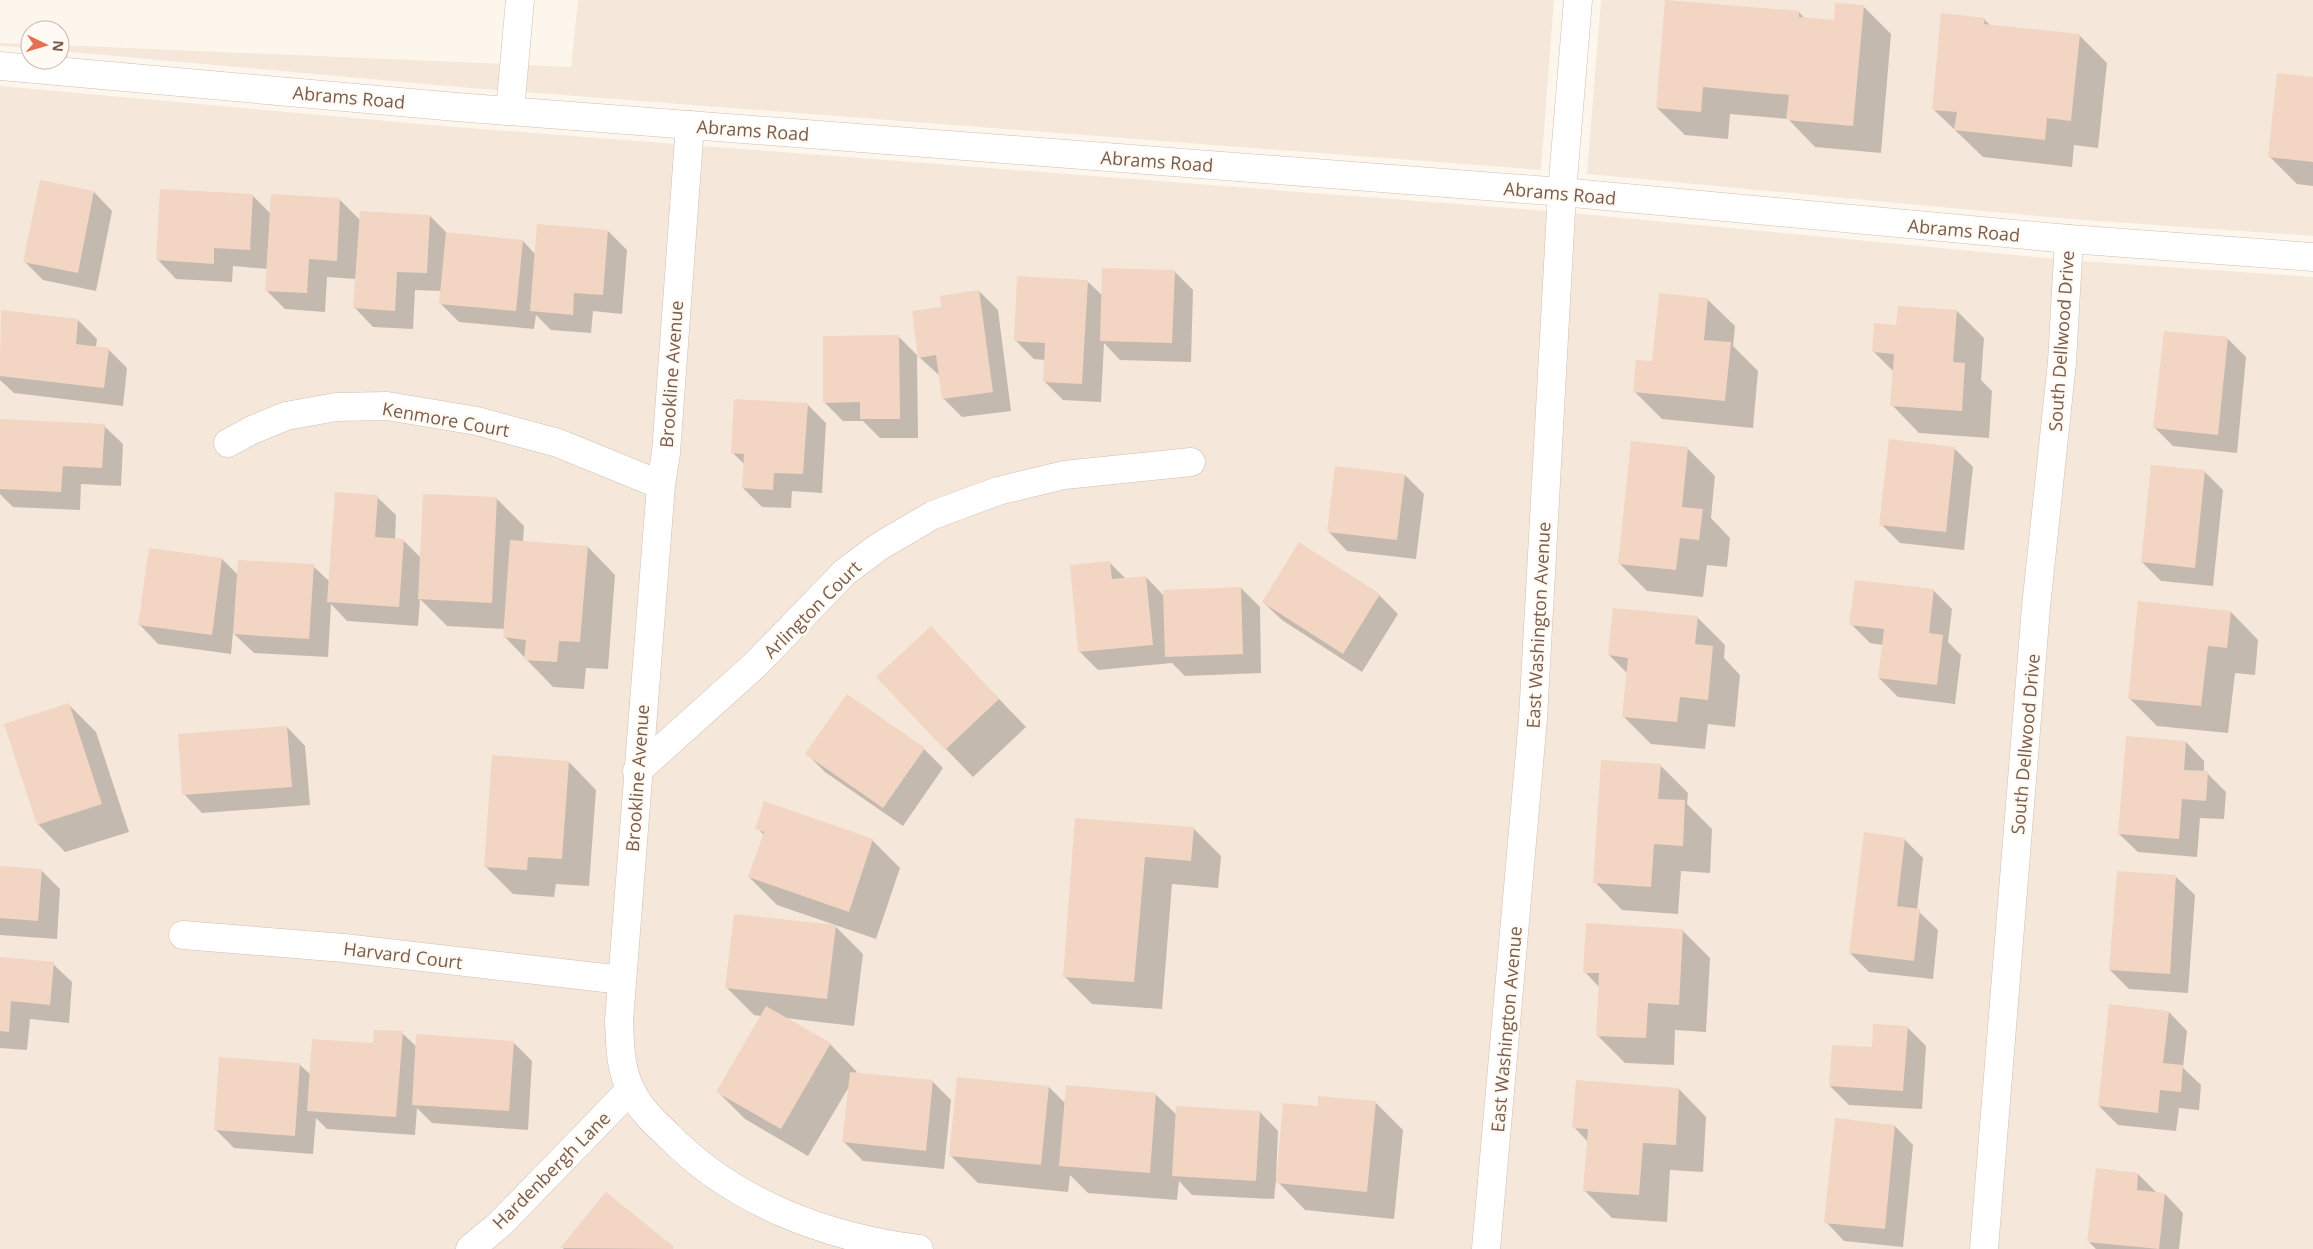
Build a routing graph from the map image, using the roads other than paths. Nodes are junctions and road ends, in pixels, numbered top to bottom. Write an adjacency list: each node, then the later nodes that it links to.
1 (520, 0): 4 (street)
2 (1578, 0): 6 (street, East Washington Avenue)
3 (0, 66): 4 (street, Abrams Road)
4 (510, 111): 5 (street, Abrams Road)
5 (690, 125): 6 (street, Abrams Road); 11 (street, Brookline Avenue)
6 (1562, 192): 7 (street, Abrams Road); 18 (street, East Washington Avenue)
7 (2068, 239): 8 (street, Abrams Road); 19 (street, South Dellwood Drive)
8 (2313, 257)
9 (228, 443): 11 (street, Kenmore Court)
10 (1191, 462): 12 (street, Arlington Court)
11 (661, 485): 12 (street, Brookline Avenue)
12 (637, 771): 14 (street, Brookline Avenue)
13 (183, 935): 14 (street, Harvard Court)
14 (622, 980): 15 (street, Brookline Avenue)
15 (630, 1090): 16 (street, Hardenbergh Lane); 17 (street, Brookline Avenue)
16 (470, 1249)
17 (919, 1249)
18 (1486, 1249)
19 (1984, 1249)

